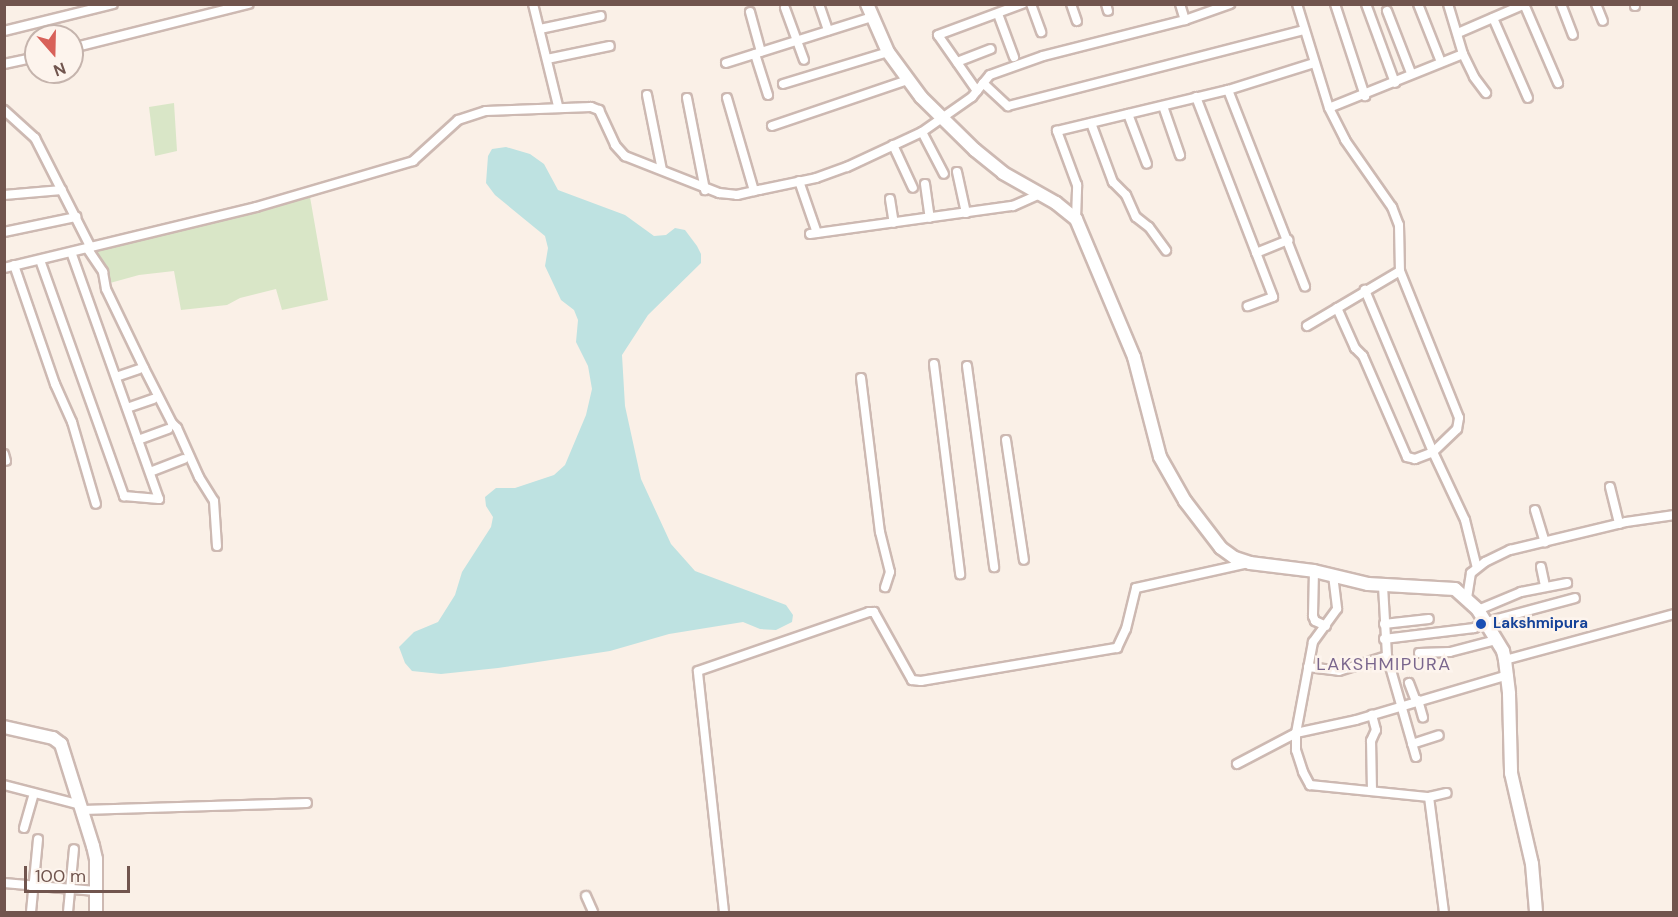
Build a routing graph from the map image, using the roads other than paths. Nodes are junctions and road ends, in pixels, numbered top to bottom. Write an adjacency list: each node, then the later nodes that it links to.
1 (113, 4): 32 (street)
2 (249, 4): 37 (street)
3 (533, 4): 29 (street)
4 (819, 4): 30 (street)
5 (867, 4): 24 (main road)
6 (1022, 4): 22 (street)
7 (1031, 4): 33 (street)
8 (1071, 4): 27 (street)
9 (1180, 4): 26 (street)
10 (1297, 4): 31 (street)
11 (1335, 4): 63 (street)
12 (1366, 4): 55 (street)
13 (1418, 4): 48 (street)
14 (1448, 4): 34 (street)
15 (1561, 4): 35 (street)
16 (1596, 4): 28 (street)
17 (1524, 5): 25 (street); 56 (street)
18 (1223, 6): 26 (street)
19 (785, 8): 36 (street)
20 (1387, 10): 52 (street)
21 (750, 12): 41 (street)
22 (998, 14): 43 (street); 47 (street)
23 (601, 16): 29 (street)
24 (872, 17): 30 (street); 40 (main road)
25 (1493, 18): 34 (street); 67 (street)
26 (1185, 20): 54 (street)
27 (1077, 21)
28 (1603, 21)
29 (540, 29): 44 (street)
30 (828, 30): 36 (street)
31 (1304, 30): 50 (street); 54 (street)
32 (4, 32)
33 (1041, 32)
34 (1458, 33): 42 (street)
35 (1573, 35)
36 (796, 40): 41 (street); 46 (street)
37 (84, 45)
38 (609, 46): 44 (street)
39 (991, 48): 47 (street)
40 (888, 52): 53 (main road); 57 (street)
41 (758, 53): 49 (street); 61 (street)
42 (1463, 54): 48 (street); 60 (street)
43 (1014, 57)
44 (547, 59): 68 (street)
45 (24, 60): 51 (street)
46 (804, 60)
47 (957, 62): 59 (street)
48 (1441, 62): 52 (street)
49 (726, 63)
50 (1314, 63): 58 (street); 70 (street)
51 (4, 64)
52 (1411, 73): 55 (street)
53 (908, 80): 73 (main road); 75 (street)
54 (983, 83): 59 (street)
55 (1395, 83): 63 (street)
56 (1557, 83)
57 (783, 84)
58 (1228, 90): 64 (street); 98 (street)
59 (977, 91): 73 (street)
60 (1486, 93)
61 (768, 94)
62 (647, 95): 80 (street)
63 (1365, 96): 70 (street)
64 (1196, 97): 69 (street); 102 (street)
65 (687, 98): 87 (street)
66 (727, 98): 88 (street)
67 (1528, 98)
68 (558, 106): 80 (street); 99 (street)
69 (1163, 106): 72 (street); 78 (street)
70 (1329, 108): 105 (street)
71 (4, 110): 86 (street)
72 (1128, 114): 74 (street); 79 (street)
73 (944, 119): 76 (street); 89 (main road)
74 (1091, 123): 95 (street); 100 (street)
75 (772, 126)
76 (922, 132): 77 (street); 82 (street)
77 (893, 145): 83 (street); 85 (street)
78 (1180, 155)
79 (1147, 164)
80 (662, 170): 87 (street)
81 (957, 172): 92 (street)
82 (944, 174)
83 (799, 181): 88 (street); 96 (street)
84 (925, 184): 94 (street)
85 (913, 188)
86 (62, 190): 90 (street); 93 (street)
87 (705, 190): 88 (street)
88 (754, 191)
89 (1040, 194): 92 (street); 95 (main road)
90 (4, 195)
91 (890, 199): 96 (street)
92 (966, 213): 94 (street)
93 (75, 217): 97 (street); 99 (street)
94 (930, 218): 96 (street)
95 (1076, 219): 132 (main road)
96 (894, 223)
97 (4, 232)
98 (1288, 240): 102 (street); 106 (street)
99 (89, 248): 101 (street); 130 (street)
100 (1166, 249)
101 (71, 252): 103 (street); 114 (street)
102 (1256, 253): 108 (street)
103 (40, 260): 104 (street); 123 (street)
104 (9, 267): 125 (street)
105 (1400, 271): 107 (street); 121 (street)
106 (1305, 286)
107 (1365, 290): 109 (street); 121 (street)
108 (1248, 306)
109 (1337, 308): 110 (street); 121 (street)
110 (1307, 326)
111 (934, 364): 137 (street)
112 (967, 366): 133 (street)
113 (139, 369): 114 (street)
114 (116, 377): 117 (street)
115 (861, 378): 142 (street)
116 (153, 399): 117 (street)
117 (127, 408): 119 (street)
118 (168, 429): 119 (street)
119 (138, 440): 123 (street)
120 (1006, 440): 131 (street)
121 (1433, 452): 135 (street)
122 (184, 459): 123 (street)
123 (150, 472)
124 (1611, 487): 128 (street)
125 (96, 504)
126 (1536, 510): 129 (street)
127 (1674, 515): 128 (street)
128 (1619, 524): 129 (street)
129 (1545, 543): 135 (street)
130 (217, 546)
131 (1024, 560)
132 (1250, 563): 136 (main road); 188 (street)
133 (994, 567)
134 (1541, 567): 141 (street)
135 (1478, 568): 143 (street)
136 (1314, 571): 138 (main road); 150 (street)
137 (960, 574)
138 (1333, 575): 140 (main road); 150 (street)
139 (1567, 583): 141 (street)
140 (1383, 586): 143 (main road); 149 (street)
141 (1545, 586): 145 (street)
142 (885, 587)
143 (1467, 598): 145 (main road)
144 (1575, 598): 148 (street)
145 (1478, 610): 148 (main road)
146 (1674, 614): 155 (street)
147 (1428, 619): 149 (street)
148 (1486, 622): 151 (street); 152 (main road)
149 (1384, 624): 151 (street)
150 (1326, 626): 156 (street)
151 (1384, 639): 154 (street)
152 (1496, 640): 153 (street); 155 (main road)
153 (1419, 653)
154 (1387, 656): 156 (street); 160 (street)
155 (1505, 660): 157 (main road)
156 (1308, 667): 164 (street)
157 (1508, 675): 159 (street); 190 (main road)
158 (1409, 683): 159 (street)
159 (1417, 701): 160 (street); 162 (street)
160 (1400, 706): 161 (street); 166 (street)
161 (1372, 715): 164 (street); 170 (street)
162 (1423, 717)
163 (4, 727): 175 (main road)
164 (1296, 733): 168 (street); 170 (street)
165 (1439, 735): 166 (street)
166 (1412, 744): 167 (street)
167 (1416, 757)
168 (1237, 764)
169 (4, 785): 171 (street)
170 (1372, 791): 173 (street)
171 (34, 793): 175 (street); 176 (street)
172 (1447, 793): 173 (street)
173 (1429, 796): 189 (street)
174 (307, 803): 175 (street)
175 (83, 807): 182 (main road)
176 (24, 828)
177 (38, 839): 180 (street)
178 (74, 849): 181 (street)
179 (4, 883): 180 (street)
180 (33, 885): 181 (street); 184 (street)
181 (70, 890): 182 (street); 185 (street)
182 (96, 891): 186 (main road)
183 (586, 896): 187 (street)
184 (30, 912)
185 (68, 912)
186 (96, 912)
187 (593, 912)
188 (723, 912)
189 (1444, 912)
190 (1536, 912)

